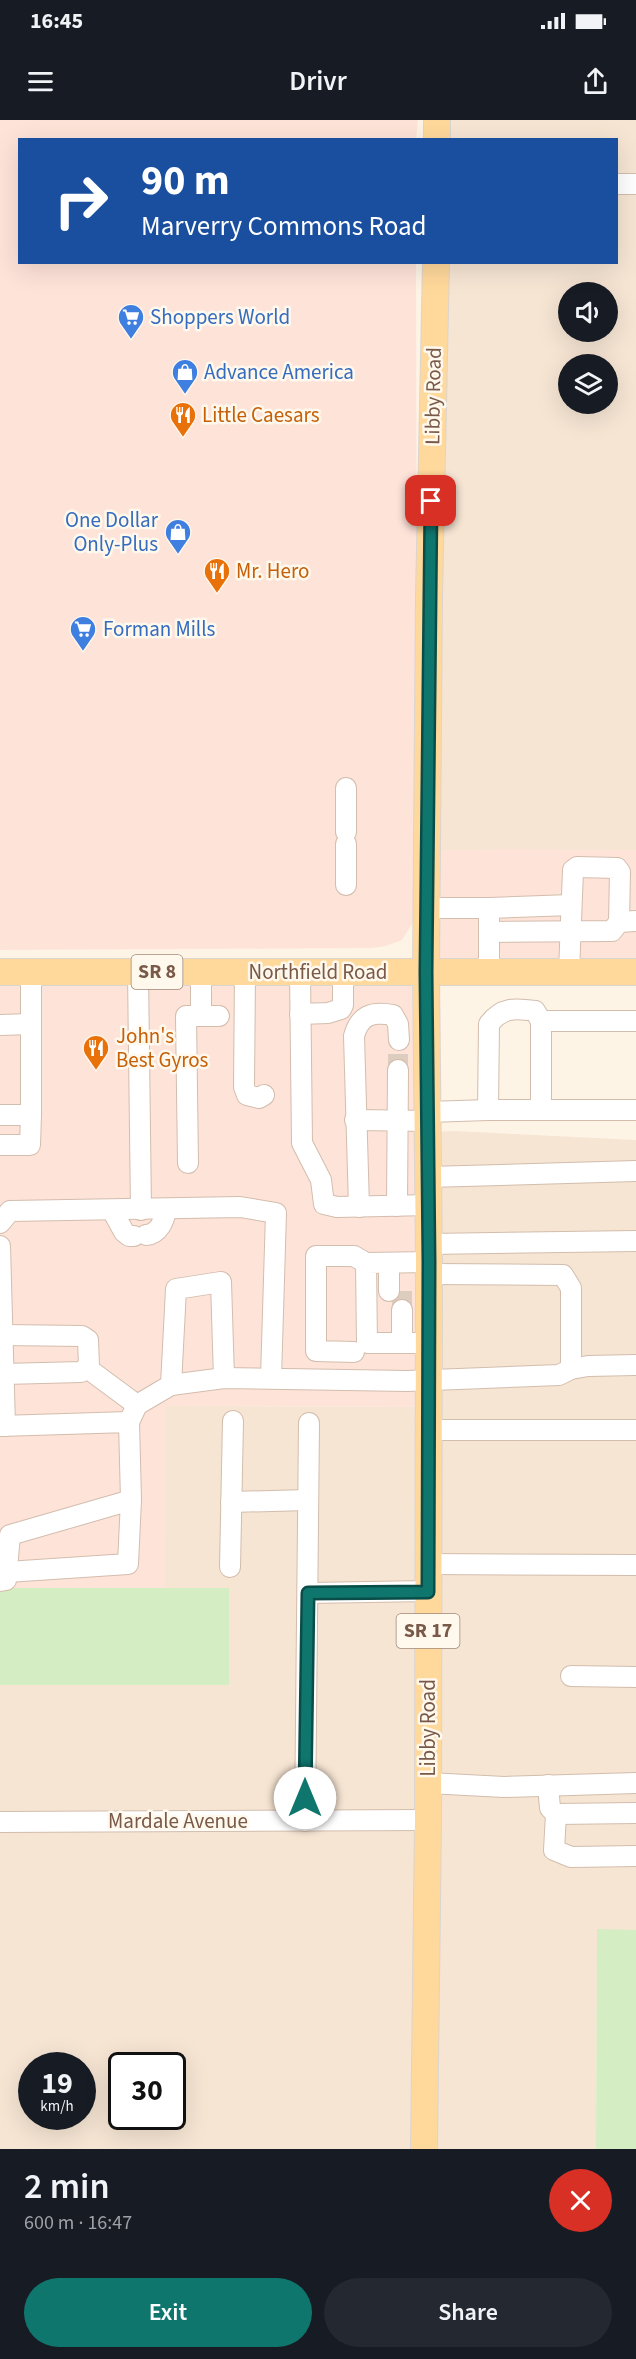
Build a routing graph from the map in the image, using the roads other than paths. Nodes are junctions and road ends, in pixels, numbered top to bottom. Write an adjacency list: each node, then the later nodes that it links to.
1 (437, 120): 2 (main road)
2 (437, 138)
3 (618, 184): 4 (street)
4 (636, 184)
5 (436, 264): 9 (main road, Libby Road / SR 17)
6 (346, 788): 7 (street)
7 (346, 885)
8 (571, 905): 10 (street); 11 (street); 13 (street)
9 (427, 908): 10 (street); 21 (main road, Libby Road / SR 17)
10 (489, 908): 12 (street)
11 (628, 921): 13 (street)
12 (489, 932): 13 (street); 22 (street)
13 (571, 932): 23 (street)
14 (0, 972): 15 (main road, Northfield Road / SR 8)
15 (31, 972): 16 (main road, Northfield Road / SR 8); 29 (street)
16 (138, 972): 17 (main road, Northfield Road / SR 8); 49 (street)
17 (201, 972): 18 (main road, Northfield Road / SR 8); 42 (street)
18 (245, 972): 19 (main road, Northfield Road / SR 8); 32 (street)
19 (300, 972): 20 (main road, Northfield Road / SR 8); 25 (street)
20 (343, 972): 21 (main road, Northfield Road / SR 8); 25 (street)
21 (426, 972): 22 (main road, Northfield Road / SR 8); 30 (main road, Libby Road / SR 17)
22 (489, 972): 23 (main road, Northfield Road / SR 8)
23 (569, 972): 24 (main road, Northfield Road / SR 8)
24 (636, 972)
25 (300, 1014): 47 (street)
26 (541, 1021): 27 (street); 33 (street); 34 (street)
27 (636, 1021)
28 (0, 1024): 29 (street)
29 (31, 1024): 37 (street)
30 (428, 1040): 31 (street); 38 (main road, Libby Road / SR 17)
31 (398, 1055): 39 (street); 40 (street)
32 (264, 1095)
33 (488, 1110): 34 (street); 38 (street)
34 (541, 1110): 35 (street)
35 (636, 1110)
36 (0, 1115): 37 (street)
37 (31, 1115): 41 (street)
38 (428, 1117): 40 (street); 44 (main road, Libby Road / SR 17)
39 (355, 1120): 40 (street); 47 (street)
40 (397, 1121): 46 (street)
41 (0, 1145)
42 (188, 1163)
43 (636, 1171): 44 (street)
44 (428, 1177): 45 (main road, Libby Road / SR 17)
45 (429, 1205): 46 (street); 54 (main road, Libby Road / SR 17)
46 (397, 1206): 47 (street)
47 (359, 1207)
48 (112, 1210): 49 (street); 50 (street); 51 (street)
49 (141, 1210): 50 (street)
50 (166, 1210): 66 (street)
51 (0, 1223)
52 (636, 1241): 54 (street)
53 (0, 1246): 57 (street)
54 (429, 1260): 56 (street); 59 (main road, Libby Road / SR 17); 63 (street)
55 (366, 1263): 56 (street); 58 (street); 60 (street)
56 (395, 1263): 58 (street)
57 (3, 1335): 62 (street); 64 (street)
58 (395, 1343): 59 (street)
59 (428, 1343): 67 (main road, Libby Road / SR 17)
60 (354, 1352)
61 (636, 1365): 63 (street)
62 (87, 1368): 64 (street); 69 (street)
63 (571, 1369): 67 (street)
64 (4, 1374): 72 (street)
65 (224, 1378): 66 (street); 68 (street); 68 (street)
66 (271, 1378): 67 (street)
67 (428, 1380): 73 (main road, Libby Road / SR 17)
68 (171, 1385): 69 (street)
69 (133, 1414): 72 (street); 75 (street)
70 (233, 1421): 77 (street)
71 (309, 1423): 76 (street)
72 (2, 1426)
73 (427, 1430): 74 (street); 78 (main road, Libby Road / SR 17)
74 (636, 1430)
75 (131, 1500): 81 (street); 81 (street)
76 (308, 1500): 77 (street); 83 (street)
77 (231, 1502): 80 (street)
78 (428, 1564): 79 (street); 82 (main road, Libby Road / SR 17)
79 (636, 1564)
80 (230, 1567)
81 (3, 1576)
82 (428, 1592): 83 (street); 86 (main road, Libby Road / SR 17)
83 (308, 1593): 92 (street)
84 (571, 1676): 85 (street)
85 (636, 1677)
86 (428, 1783): 88 (street); 91 (main road, Libby Road / SR 17)
87 (636, 1783): 88 (street)
88 (548, 1785): 90 (street)
89 (636, 1813): 90 (street)
90 (556, 1814): 94 (street)
91 (428, 1820): 92 (street, Mardale Avenue); 95 (main road, Libby Road / SR 17)
92 (305, 1821): 93 (street, Mardale Avenue)
93 (0, 1822)
94 (636, 1856)
95 (424, 2149)

